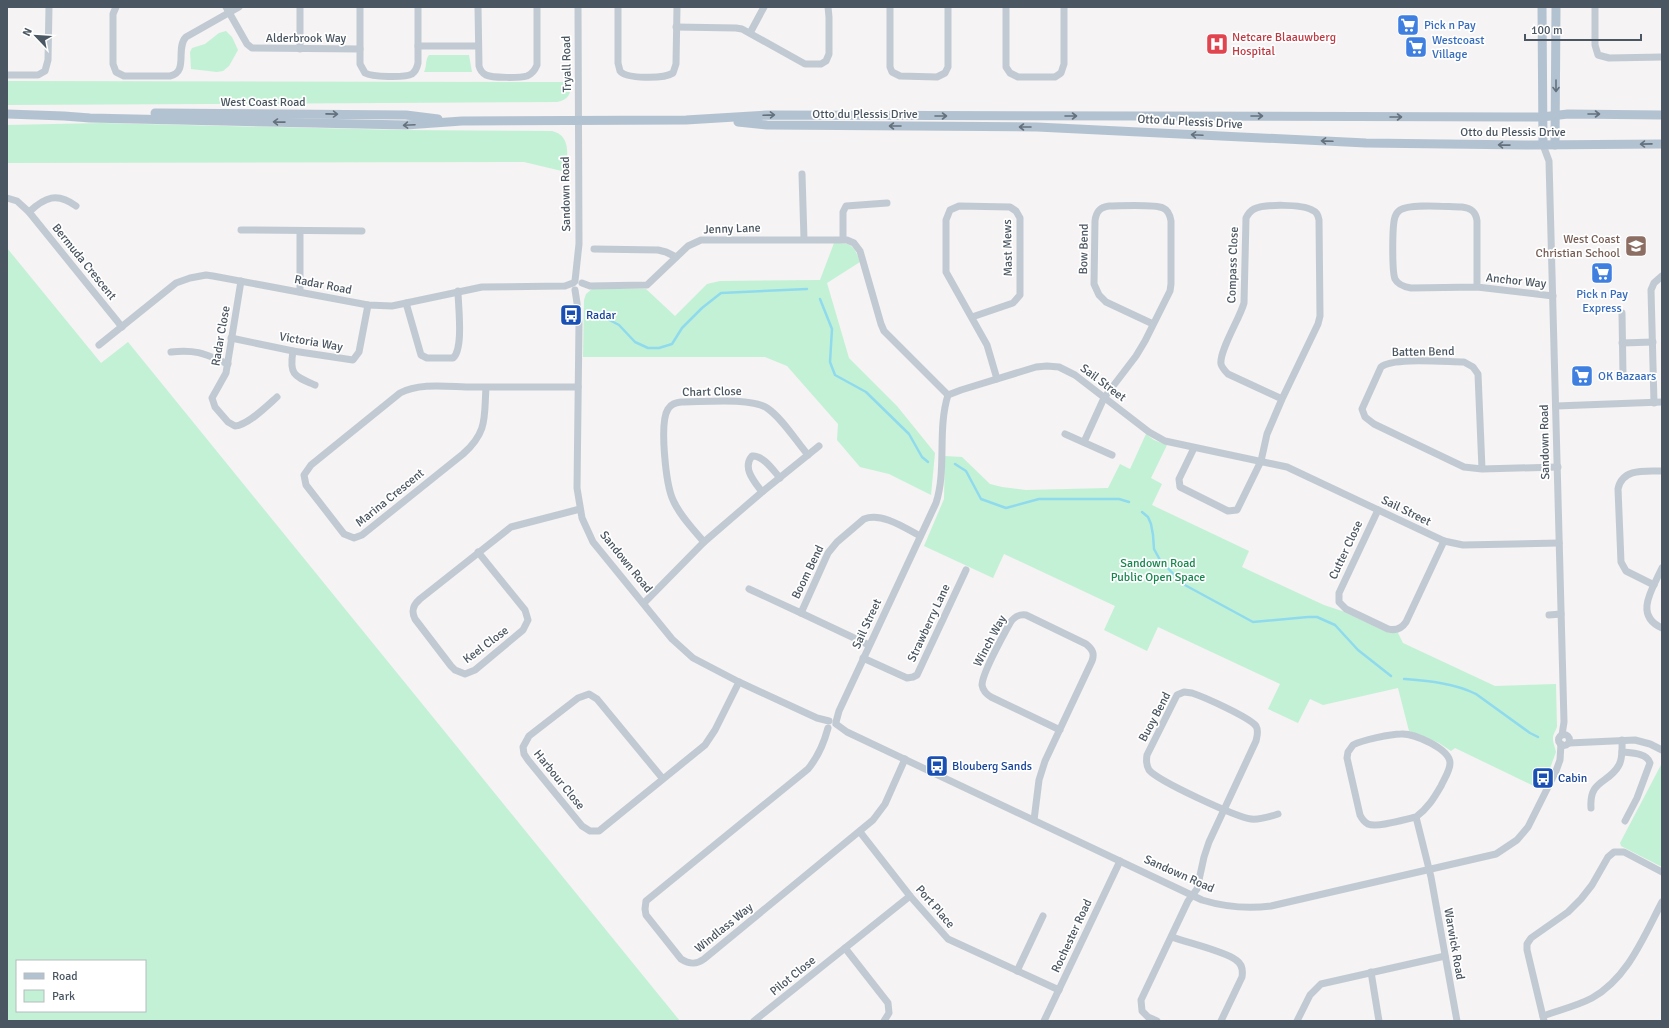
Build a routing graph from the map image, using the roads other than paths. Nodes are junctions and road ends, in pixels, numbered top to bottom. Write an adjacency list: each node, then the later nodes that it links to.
1 (49, 7): 29 (street)
2 (115, 7): 21 (street)
3 (239, 7): 21 (street)
4 (300, 7): 26 (street)
5 (360, 7): 27 (street)
6 (418, 7): 24 (street)
7 (478, 7): 25 (street)
8 (537, 7): 25 (street)
9 (578, 7): 35 (street, Tryall Road)
10 (618, 7): 22 (street)
11 (677, 7): 22 (street)
12 (764, 7): 23 (street)
13 (828, 7): 23 (street)
14 (890, 7): 15 (street)
15 (948, 7)
16 (1006, 7): 17 (street)
17 (1064, 7)
18 (1542, 7): 33 (main road, Sandown Road)
19 (1556, 7): 32 (main road, Sandown Road, one-way to 32)
20 (1595, 7): 28 (street)
21 (228, 10): 26 (street, Alderbrook Way)
22 (676, 28): 23 (street)
23 (750, 33)
24 (418, 46): 25 (street); 27 (street)
25 (478, 46)
26 (300, 49): 27 (street, Alderbrook Way)
27 (360, 49)
28 (1662, 56)
29 (7, 75)
30 (7, 114): 35 (main road, West Coast Road)
31 (1662, 114): 32 (main road, Otto du Plessis Drive, one-way to 31)
32 (1556, 116): 33 (main road, Otto du Plessis Drive); 38 (main road, Sandown Road)
33 (1542, 117): 34 (main road, Otto du Plessis Drive, one-way to 33); 37 (main road, Sandown Road)
34 (716, 119): 35 (main road, Otto du Plessis Drive); 37 (main road, Otto du Plessis Drive, one-way to 34)
35 (579, 120): 54 (street, Sandown Road)
36 (1662, 144): 38 (main road, Otto du Plessis Drive, one-way to 38)
37 (1543, 145): 38 (main road, Otto du Plessis Drive); 39 (street, Sandown Road)
38 (1555, 145): 39 (street, Sandown Road)
39 (1549, 161): 58 (street, Sandown Road)
40 (802, 174): 48 (street)
41 (7, 198): 44 (street, Bermuda Crescent)
42 (887, 203): 49 (street)
43 (76, 206): 44 (street)
44 (30, 212): 64 (street, Bermuda Crescent)
45 (241, 230): 46 (street)
46 (300, 231): 47 (street); 57 (street)
47 (362, 231)
48 (804, 239): 49 (street, Jenny Lane); 51 (street, Jenny Lane)
49 (843, 239): 77 (street)
50 (594, 249): 51 (street)
51 (676, 257): 54 (street, Jenny Lane)
52 (1662, 276): 66 (street)
53 (241, 281): 57 (street, Radar Road); 64 (street, Radar Road); 65 (street, Radar Close)
54 (577, 286): 56 (street, Radar Road); 76 (street, Sandown Road)
55 (1477, 288): 55 (street, Anchor Way); 58 (street, Anchor Way)
56 (458, 291): 59 (street, Radar Road); 59 (street)
57 (300, 292): 60 (street, Radar Road)
58 (1553, 296): 82 (street, Sandown Road)
59 (406, 304): 60 (street, Radar Road)
60 (368, 305): 69 (street, Victoria Way)
61 (1622, 313): 67 (street)
62 (972, 317): 62 (street, Mast Mews); 73 (street, Mast Mews)
63 (1153, 324): 63 (street, Bow Bend); 79 (street, Bow Bend)
64 (122, 327): 68 (street, Radar Road)
65 (231, 338): 69 (street, Victoria Way); 71 (street, Radar Close)
66 (1653, 342): 67 (street); 81 (street)
67 (1622, 343): 72 (street)
68 (99, 346)
69 (293, 351): 74 (street)
70 (171, 352): 71 (street)
71 (228, 364): 78 (street, Radar Close)
72 (1622, 375)
73 (998, 378): 77 (street, Sail Street); 79 (street, Sail Street)
74 (315, 386)
75 (486, 387): 75 (street, Marina Crescent); 76 (street, Marina Crescent)
76 (578, 387): 95 (street, Sandown Road)
77 (948, 395): 97 (street, Sail Street)
78 (277, 397)
79 (1104, 398): 84 (street, Bow Bend); 86 (street, Sail Street)
80 (1282, 399): 80 (street, Compass Close); 89 (street, Compass Close)
81 (1658, 403): 82 (street)
82 (1556, 406): 90 (street, Sandown Road)
83 (1066, 434): 84 (street)
84 (1084, 442): 88 (street)
85 (819, 446): 87 (street)
86 (1194, 448): 89 (street, Sail Street); 89 (street, Compass Close)
87 (808, 455): 93 (street); 98 (street, Chart Close)
88 (1112, 455)
89 (1261, 461): 96 (street, Sail Street)
90 (1558, 467): 91 (street, Batten Bend); 100 (street, Sandown Road)
91 (1482, 469): 91 (street, Batten Bend)
92 (1662, 471): 104 (street)
93 (780, 478): 94 (street); 94 (street)
94 (762, 492): 98 (street)
95 (580, 509): 101 (street, Keel Close); 106 (street, Sandown Road)
96 (1378, 510): 99 (street, Sail Street); 99 (street, Cutter Close)
97 (920, 536): 107 (street, Boom Bend); 111 (street, Sail Street)
98 (704, 542): 106 (street)
99 (1444, 542): 100 (street, Sail Street)
100 (1559, 543): 108 (street, Sandown Road)
101 (478, 552): 101 (street, Keel Close)
102 (1662, 568): 104 (street)
103 (966, 570): 112 (street, Strawberry Lane)
104 (1654, 585): 110 (street)
105 (749, 589): 107 (street, Boom Bend)
106 (644, 603): 113 (street, Sandown Road)
107 (801, 613): 111 (street, Boom Bend)
108 (1561, 614): 109 (street); 116 (street, Sandown Road)
109 (1549, 615)
110 (1662, 628)
111 (869, 646): 112 (street, Sail Street)
112 (863, 658): 114 (street, Sail Street)
113 (739, 682): 114 (street, Sandown Road); 121 (street, Harbour Close)
114 (832, 725): 120 (street, Sandown Road); 128 (street, Windlass Way)
115 (1060, 730): 115 (street, Winch Way); 126 (street, Winch Way)
116 (1568, 740): 117 (street); 130 (street, Sandown Road)
117 (1622, 740): 118 (street); 119 (street)
118 (1662, 750)
119 (1622, 752): 122 (street); 127 (street)
120 (905, 759): 126 (street, Sandown Road); 128 (street, Windlass Way)
121 (663, 779): 121 (street, Harbour Close)
122 (1591, 808)
123 (1224, 810): 123 (street, Buoy Bend); 124 (street, Buoy Bend); 132 (street, Buoy Bend)
124 (1278, 814)
125 (1416, 817): 125 (street); 130 (street, Warwick Road)
126 (1034, 820): 129 (street, Sandown Road)
127 (1625, 821)
128 (860, 832): 133 (street, Port Place)
129 (1120, 861): 132 (street, Sandown Road); 141 (street, Rochester Road)
130 (1429, 870): 132 (street, Sandown Road); 138 (street, Warwick Road)
131 (1662, 872): 142 (street)
132 (1193, 895): 136 (street, Buoy Bend)
133 (910, 896): 137 (street, Pilot Close); 139 (street, Port Place)
134 (1662, 902): 142 (street)
135 (1043, 916): 139 (street)
136 (1172, 937): 146 (street, Buoy Bend); 147 (street)
137 (845, 948): 143 (street, Pilot Close); 144 (street)
138 (1445, 956): 140 (street); 150 (street, Warwick Road)
139 (1017, 971): 141 (street, Port Place)
140 (1371, 972): 148 (street); 149 (street)
141 (1059, 990): 145 (street, Rochester Road)
142 (1544, 1018)
143 (754, 1021)
144 (884, 1021)
145 (1044, 1021)
146 (1157, 1021)
147 (1221, 1021)
148 (1297, 1021)
149 (1379, 1021)
150 (1457, 1021)

